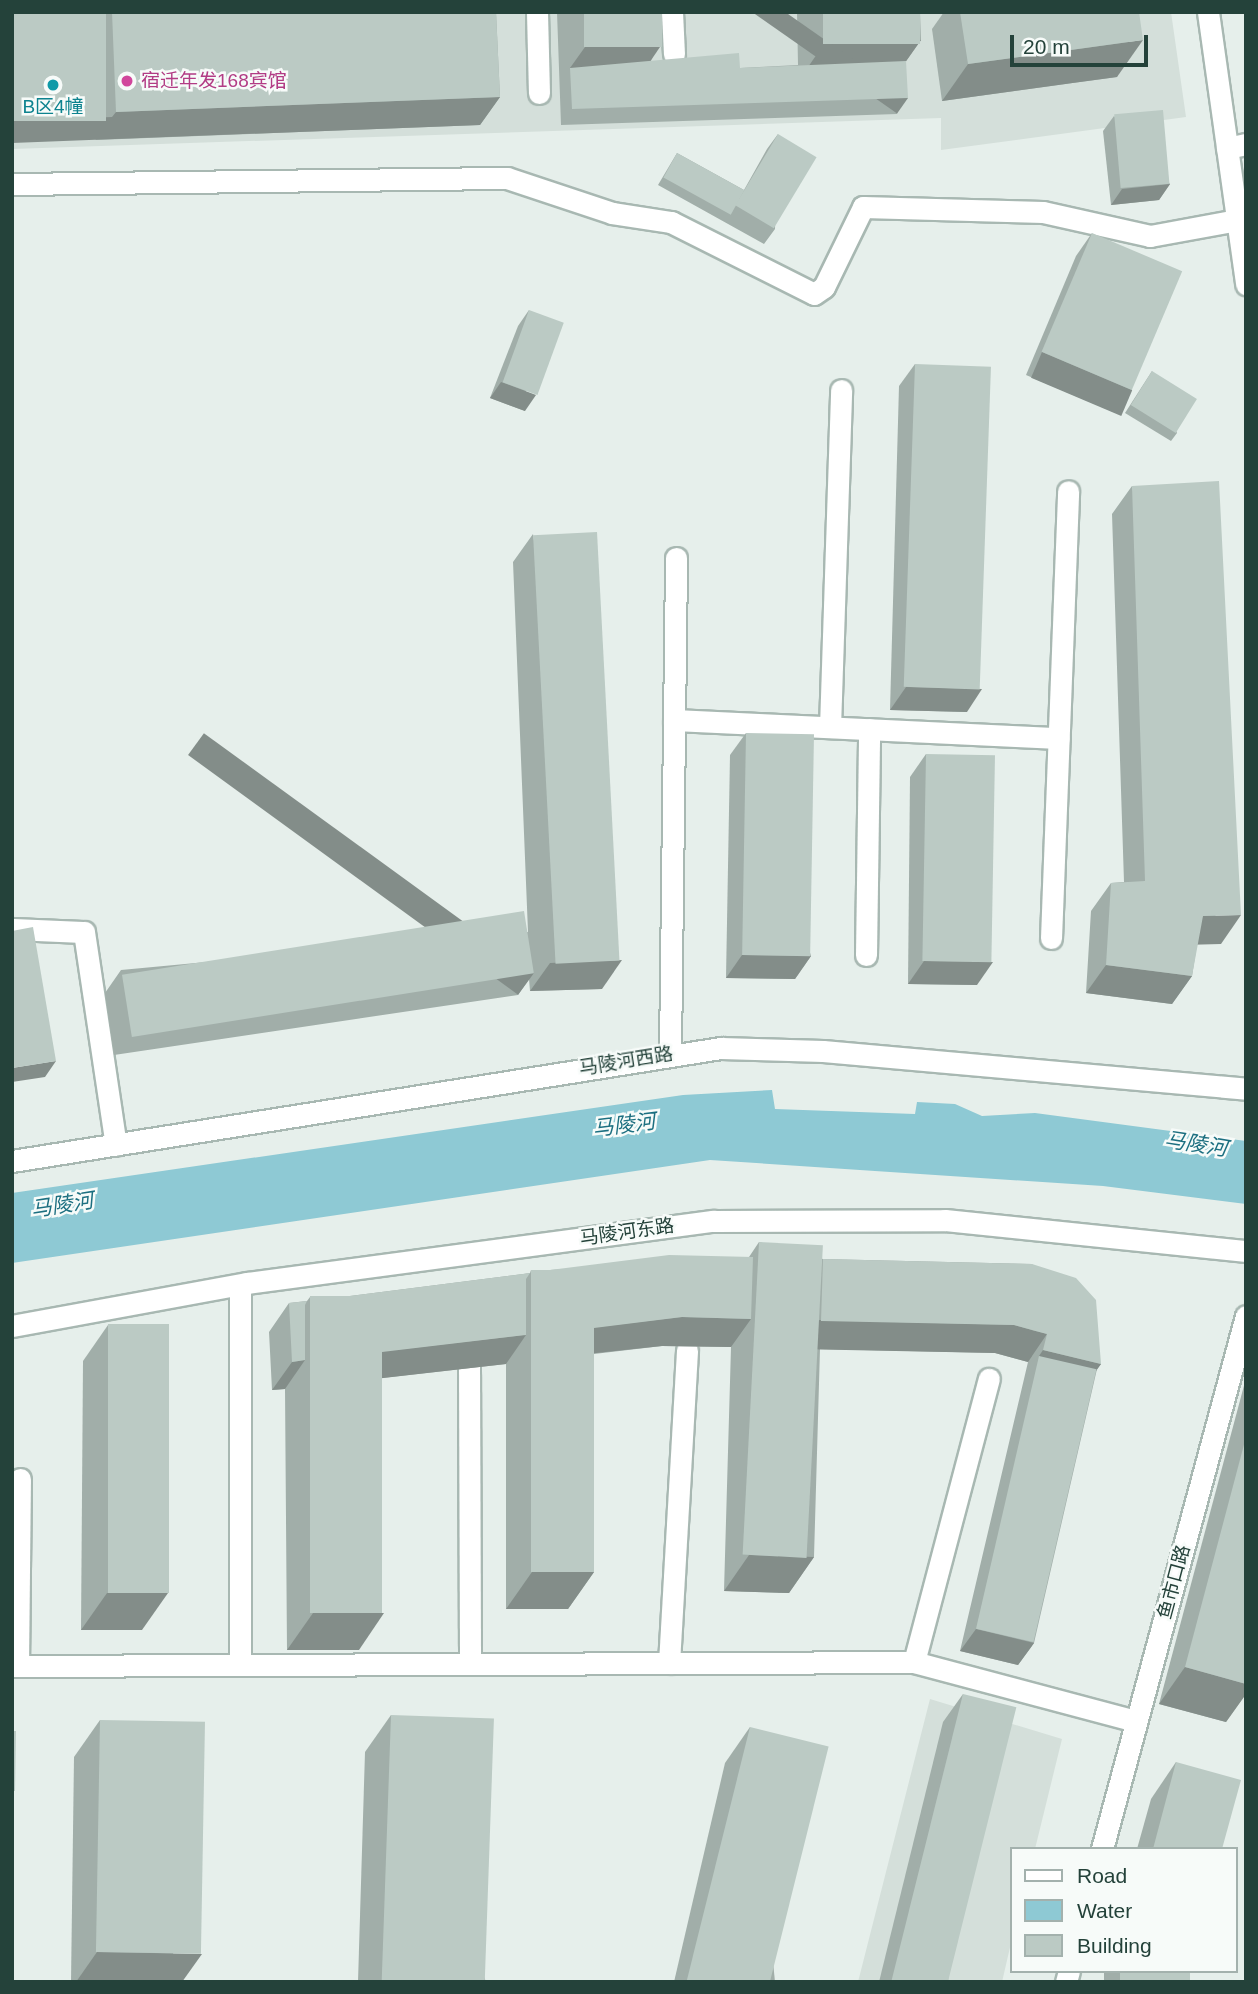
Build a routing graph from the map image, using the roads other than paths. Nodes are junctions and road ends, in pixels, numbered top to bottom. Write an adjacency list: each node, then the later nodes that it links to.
1 (537, 12): 5 (street)
2 (673, 12): 4 (street)
3 (1208, 12): 6 (street)
4 (674, 54)
5 (539, 93)
6 (1237, 146): 8 (street)
7 (12, 184): 8 (street)
8 (1237, 220): 9 (street)
9 (1246, 284)
10 (841, 390): 14 (street)
11 (1068, 491): 16 (street)
12 (676, 558): 13 (street)
13 (674, 720): 14 (street); 20 (street)
14 (830, 727): 15 (street)
15 (869, 729): 16 (street); 19 (street)
16 (1059, 738): 18 (street)
17 (12, 929): 22 (street)
18 (1051, 939)
19 (866, 955)
20 (670, 1053): 21 (street, 马陵河西路); 22 (street, 马陵河西路)
21 (1246, 1089)
22 (116, 1145): 23 (street, 马陵河西路)
23 (12, 1161)
24 (1246, 1251): 25 (street, 马陵河东路)
25 (240, 1284): 27 (street, 马陵河东路); 35 (street)
26 (1246, 1316): 37 (street, 鱼市口路)
27 (12, 1326)
28 (687, 1351): 33 (street)
29 (469, 1364): 34 (street)
30 (989, 1379): 32 (street)
31 (20, 1479): 36 (street)
32 (914, 1662): 33 (street); 37 (street)
33 (669, 1663): 34 (street)
34 (470, 1664): 35 (street)
35 (240, 1665): 36 (street)
36 (15, 1666)
37 (1136, 1721): 38 (street, 鱼市口路)
38 (1103, 1847)

